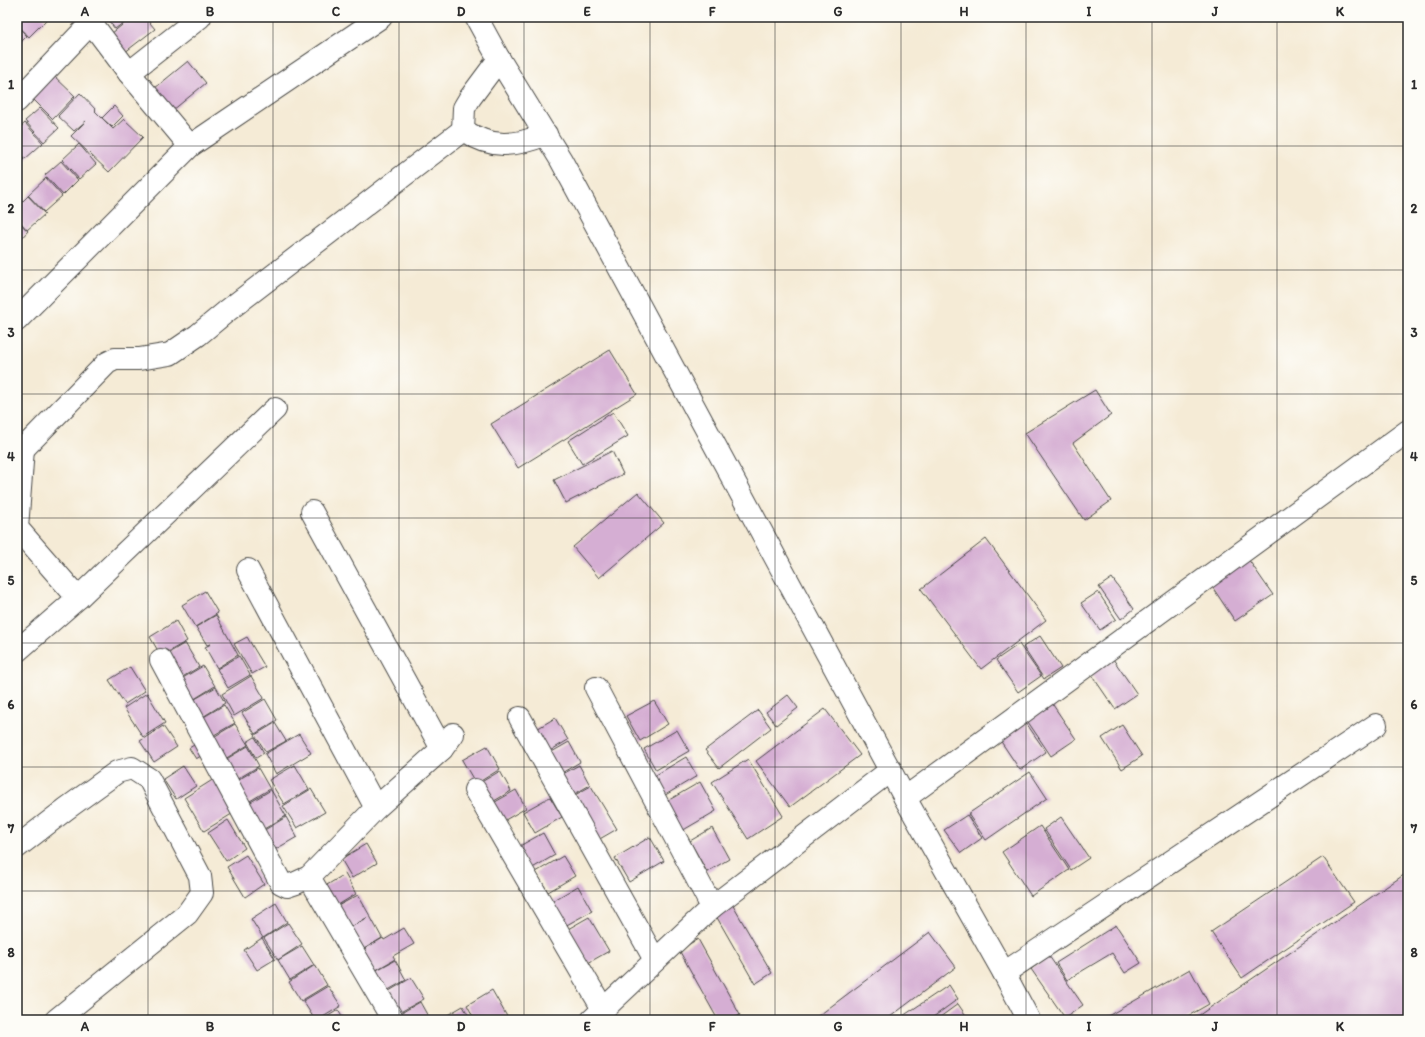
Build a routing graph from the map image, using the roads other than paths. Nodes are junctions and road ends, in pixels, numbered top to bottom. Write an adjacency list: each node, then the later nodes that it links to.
1 (200, 17): 6 (street)
2 (381, 17): 10 (street)
3 (476, 17): 5 (street)
4 (89, 20): 6 (street); 7 (street)
5 (499, 59): 8 (street); 9 (street)
6 (129, 73): 10 (street)
7 (17, 101)
8 (463, 130): 9 (street); 14 (street)
9 (546, 134): 23 (street)
10 (190, 146): 11 (street)
11 (17, 320)
12 (276, 409): 17 (street)
13 (1408, 431): 25 (street)
14 (20, 452): 17 (street)
15 (312, 512): 26 (street)
16 (248, 570): 26 (street)
17 (78, 598): 18 (street)
18 (17, 651)
19 (161, 660): 28 (street)
20 (596, 688): 29 (street)
21 (520, 718): 30 (street)
22 (1376, 725): 31 (street)
23 (891, 770): 25 (street); 29 (street)
24 (475, 790): 32 (street)
25 (905, 798): 31 (street)
26 (376, 808): 28 (street)
27 (17, 847): 33 (street)
28 (309, 877): 34 (street)
29 (712, 907): 30 (street)
30 (655, 960): 32 (street)
31 (1004, 972): 35 (street)
32 (598, 1015)
33 (56, 1020)
34 (393, 1020)
35 (1029, 1020)

